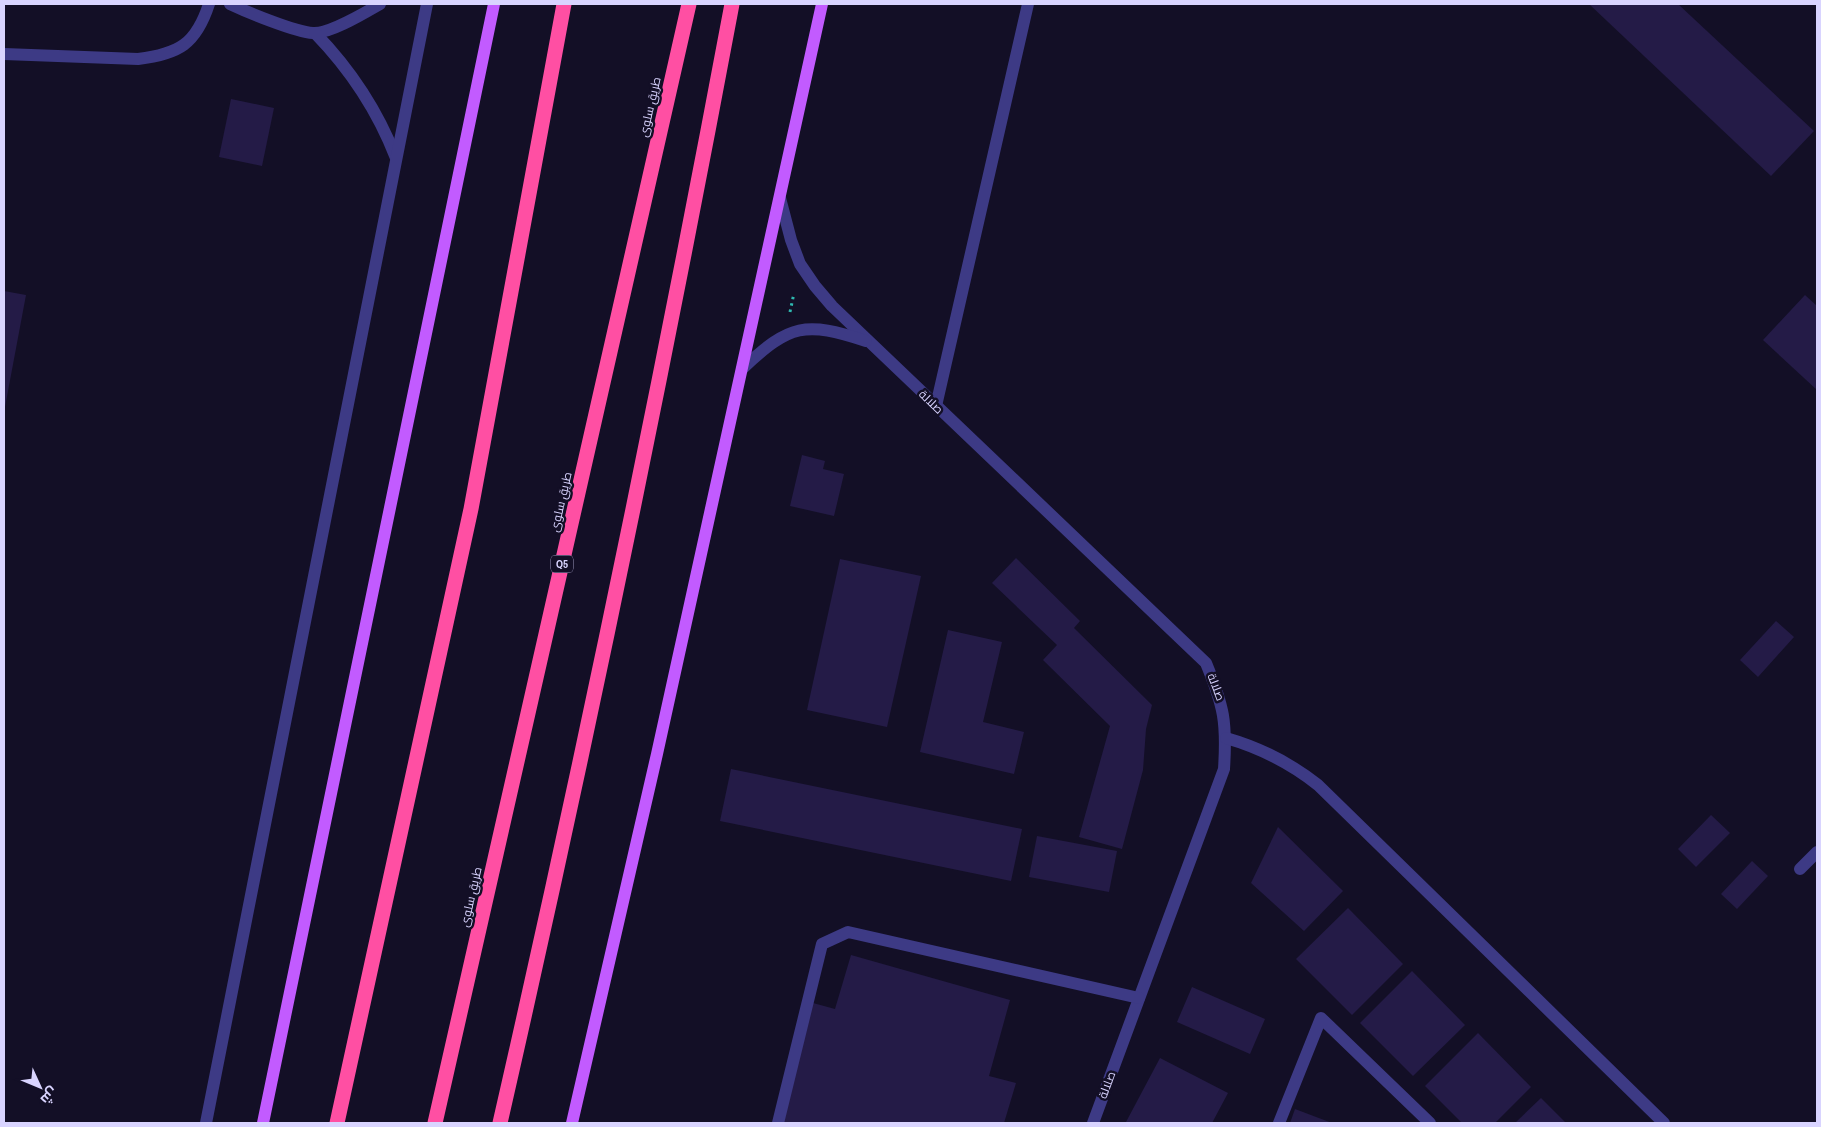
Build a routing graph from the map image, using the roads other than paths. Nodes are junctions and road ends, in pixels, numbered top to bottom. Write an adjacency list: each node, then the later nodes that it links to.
1 (209, 4): 12 (street)
2 (230, 4): 11 (street)
3 (380, 4): 11 (street)
4 (427, 4): 13 (street)
5 (494, 4): 23 (main road)
6 (564, 4): 24 (highway)
7 (689, 4): 25 (highway, طريق سلوى / Q5)
8 (732, 4): 26 (highway)
9 (822, 4): 14 (main road)
10 (1028, 4): 17 (street)
11 (315, 33): 13 (street)
12 (4, 54)
13 (396, 159): 22 (street)
14 (780, 198): 15 (street, صلالة); 16 (main road)
15 (870, 342): 16 (street, صلالة); 17 (street, صلالة)
16 (743, 368): 27 (main road)
17 (936, 406): 18 (street, صلالة)
18 (1226, 738): 21 (street, صلالة); 32 (street)
19 (1817, 852): 20 (street)
20 (1800, 869)
21 (1140, 998): 28 (street); 29 (street, صلالة)
22 (206, 1123)
23 (263, 1123)
24 (337, 1123)
25 (435, 1123)
26 (500, 1123)
27 (572, 1123)
28 (778, 1123)
29 (1093, 1123)
30 (1279, 1123): 31 (street)
31 (1430, 1123)
32 (1664, 1123)

